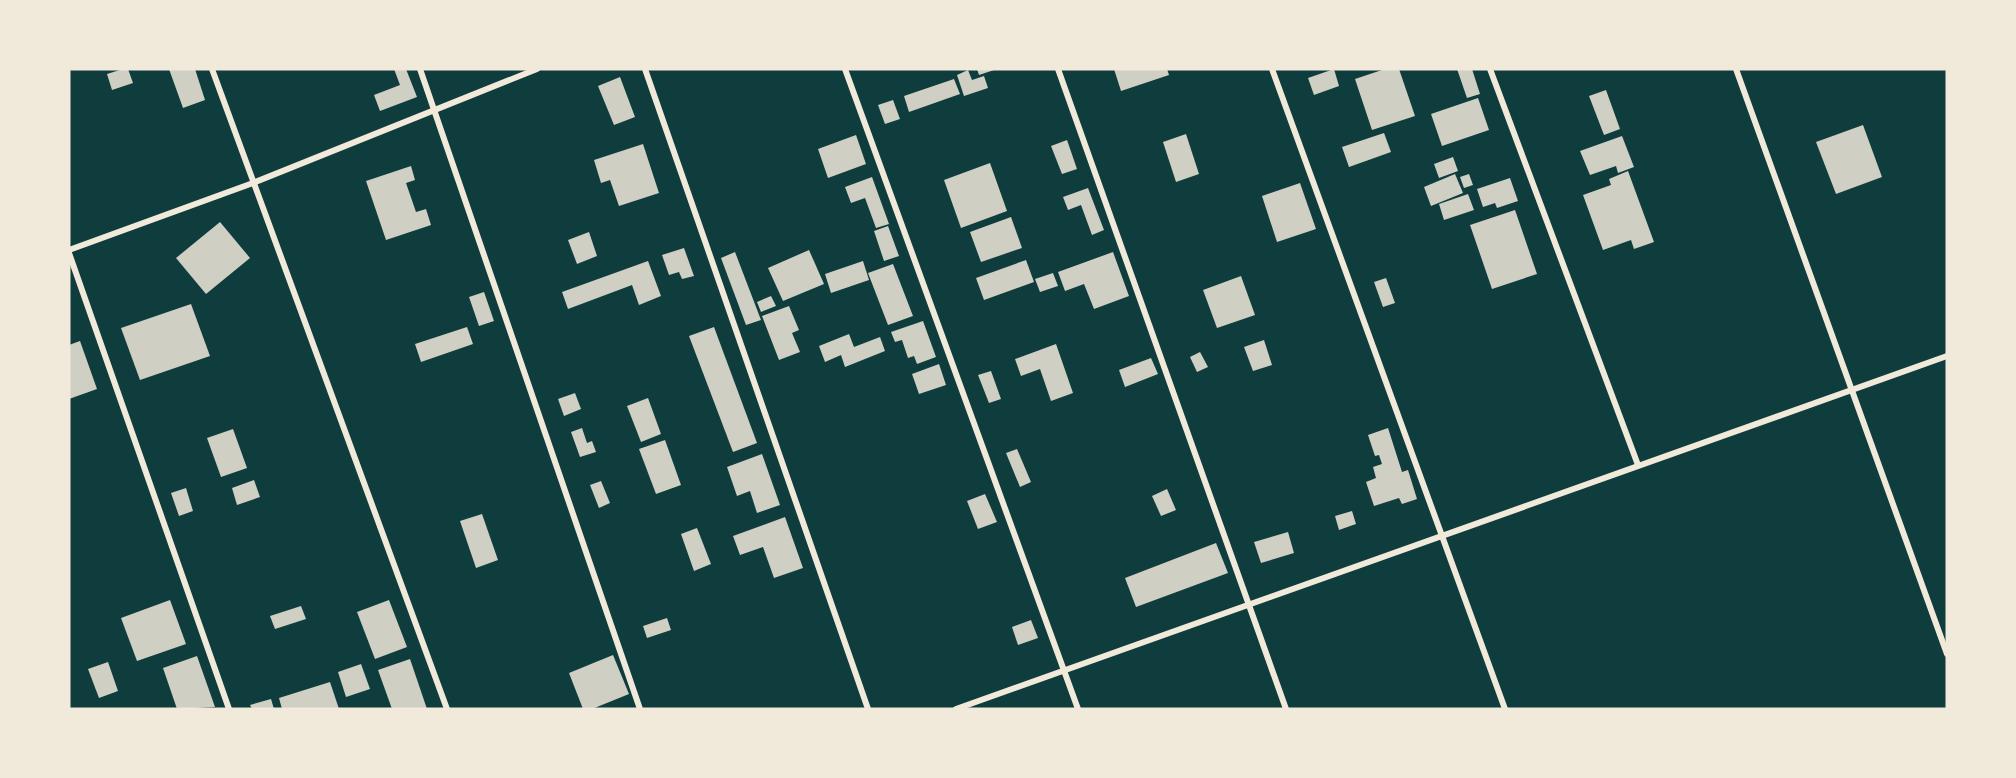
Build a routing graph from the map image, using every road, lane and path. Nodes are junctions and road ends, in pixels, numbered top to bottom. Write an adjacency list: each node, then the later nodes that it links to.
1 (212, 69): 11 (street)
2 (420, 69): 10 (street)
3 (537, 69): 10 (street)
4 (645, 69): 23 (street)
5 (845, 69): 19 (street)
6 (1058, 69): 17 (street)
7 (1272, 69): 16 (street)
8 (1490, 69): 15 (street)
9 (1736, 69): 14 (street)
10 (435, 108): 11 (street); 22 (street)
11 (253, 183): 12 (street); 21 (street)
12 (69, 252): 20 (street)
13 (1947, 356): 14 (street)
14 (1853, 388): 15 (street); 18 (street)
15 (1638, 465): 16 (street)
16 (1443, 535): 17 (street); 27 (street)
17 (1249, 604): 19 (street); 26 (street)
18 (1947, 654)
19 (1064, 670): 24 (street); 25 (street)
20 (229, 709)
21 (447, 709)
22 (640, 709)
23 (868, 709)
24 (956, 709)
25 (1078, 709)
26 (1286, 709)
27 (1505, 709)

